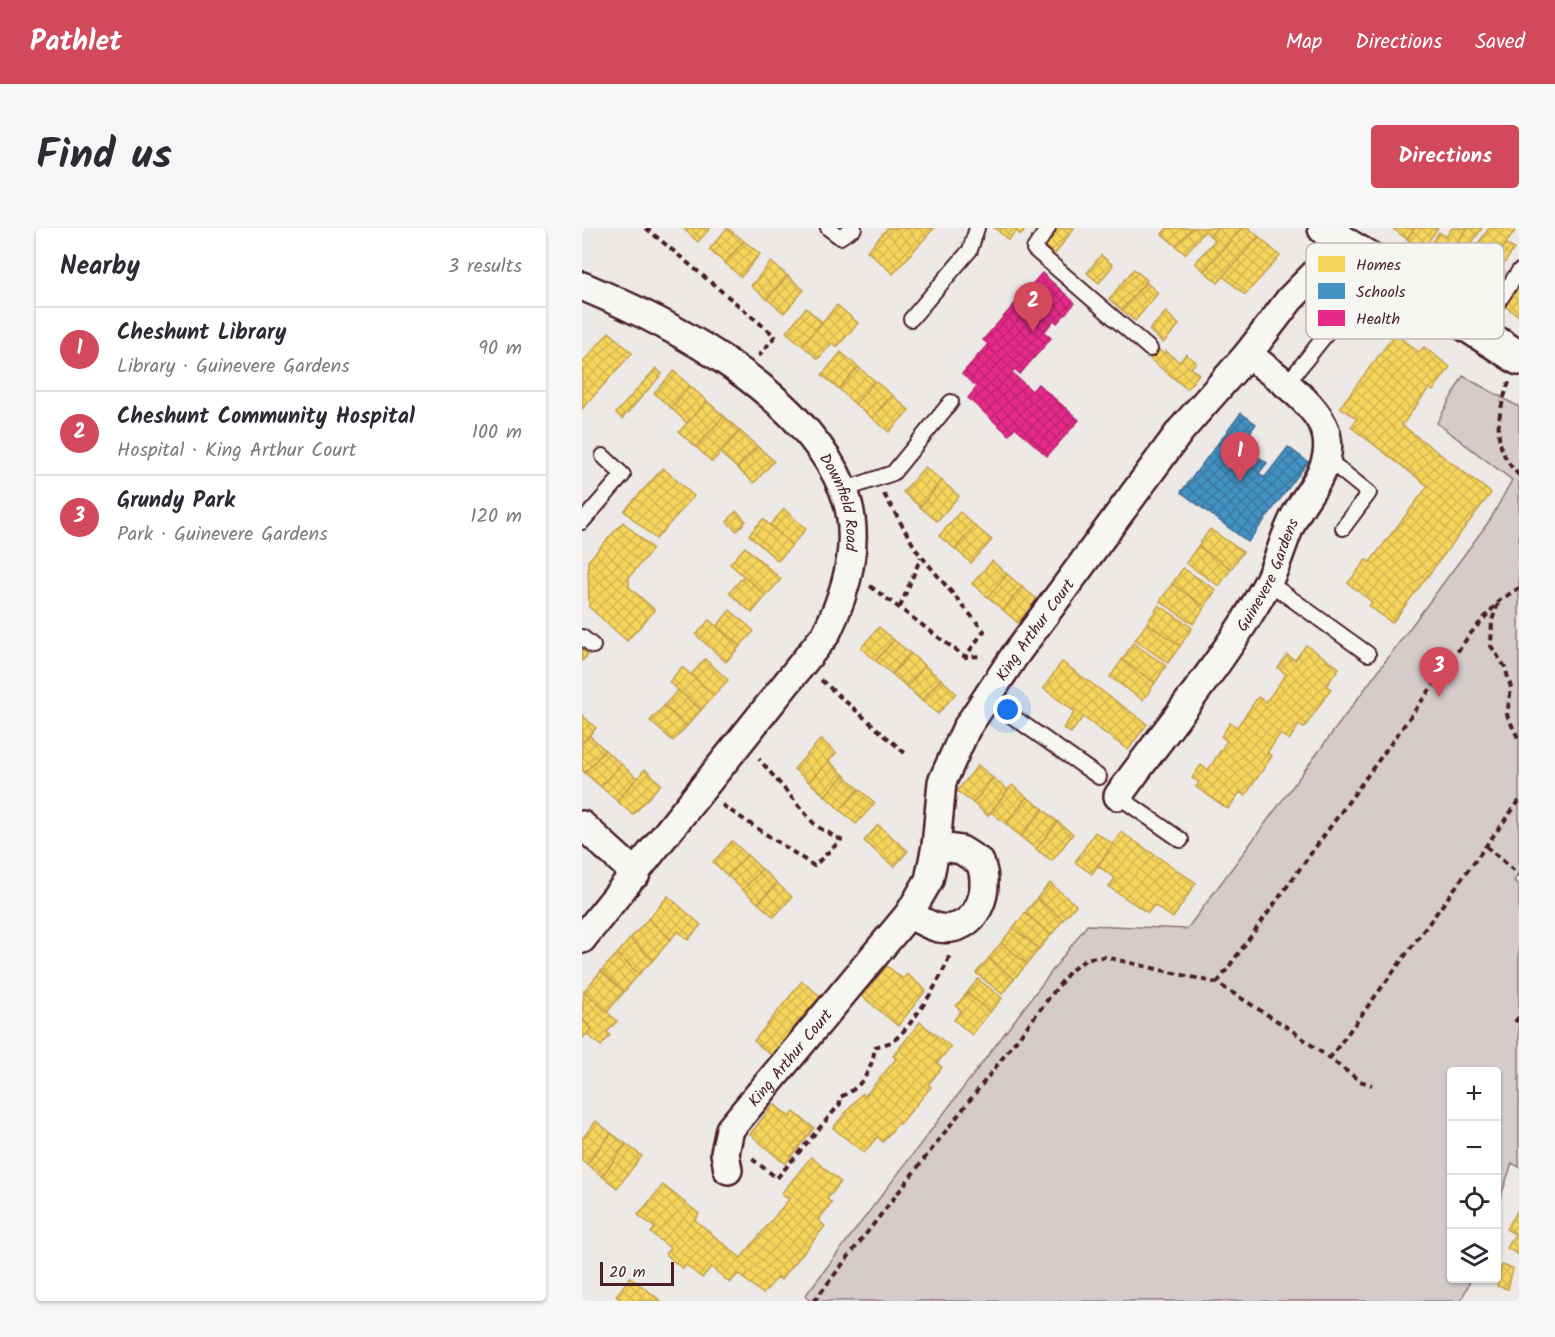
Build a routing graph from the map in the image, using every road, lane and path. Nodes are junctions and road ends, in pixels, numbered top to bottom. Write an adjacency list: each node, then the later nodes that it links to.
1 (646, 228): 17 (path)
2 (828, 228): 3 (lane)
3 (854, 228)
4 (977, 228): 12 (lane)
5 (1048, 228): 15 (lane)
6 (1341, 233): 7 (main road)
7 (1353, 243)
8 (1519, 271): 11 (lane)
9 (1306, 278): 16 (street, King Arthur Court)
10 (582, 286): 25 (street, Downfield Road)
11 (1504, 288)
12 (911, 319)
13 (1322, 339): 19 (lane)
14 (1485, 339): 18 (main road)
15 (1150, 349)
16 (1248, 354): 19 (street); 35 (street, King Arthur Court)
17 (767, 362)
18 (1517, 366): 23 (path)
19 (1286, 385): 22 (street)
20 (951, 402): 24 (lane)
21 (603, 456): 26 (lane)
22 (1327, 459): 27 (lane); 30 (street, Guinevere Gardens)
23 (1519, 475)
24 (868, 481): 25 (lane); 28 (path)
25 (843, 490): 29 (street, Downfield Road)
26 (582, 522)
27 (1343, 528)
28 (921, 557): 33 (path); 36 (path)
29 (848, 575): 33 (path); 37 (street, Downfield Road)
30 (1268, 582): 34 (lane); 42 (street, Guinevere Gardens)
31 (1519, 588): 32 (path)
32 (1500, 600): 40 (path); 54 (path)
33 (900, 607): 36 (path)
34 (1368, 654)
35 (1015, 655): 36 (path); 38 (street, King Arthur Court)
36 (964, 657)
37 (802, 664): 39 (street, Downfield Road); 41 (path)
38 (986, 698): 42 (lane); 47 (street, King Arthur Court)
39 (743, 740): 43 (street, Downfield Road); 43 (path)
40 (1519, 740)
41 (906, 754)
42 (1108, 786): 46 (lane)
43 (703, 791): 49 (street, Downfield Road)
44 (1519, 801): 48 (path)
45 (582, 825): 49 (street)
46 (1181, 840)
47 (936, 846): 51 (street, King Arthur Court); 52 (street)
48 (1486, 846): 50 (path); 57 (path)
49 (636, 874): 53 (street, Downfield Road)
50 (1519, 875)
51 (909, 914): 52 (street); 59 (street, King Arthur Court)
52 (950, 928): 59 (path)
53 (582, 939)
54 (1217, 983): 57 (path); 61 (path)
55 (1519, 1017): 56 (path)
56 (1515, 1022)
57 (1329, 1059): 58 (path)
58 (1372, 1085)
59 (726, 1140): 60 (street)
60 (728, 1170)
61 (814, 1301)

